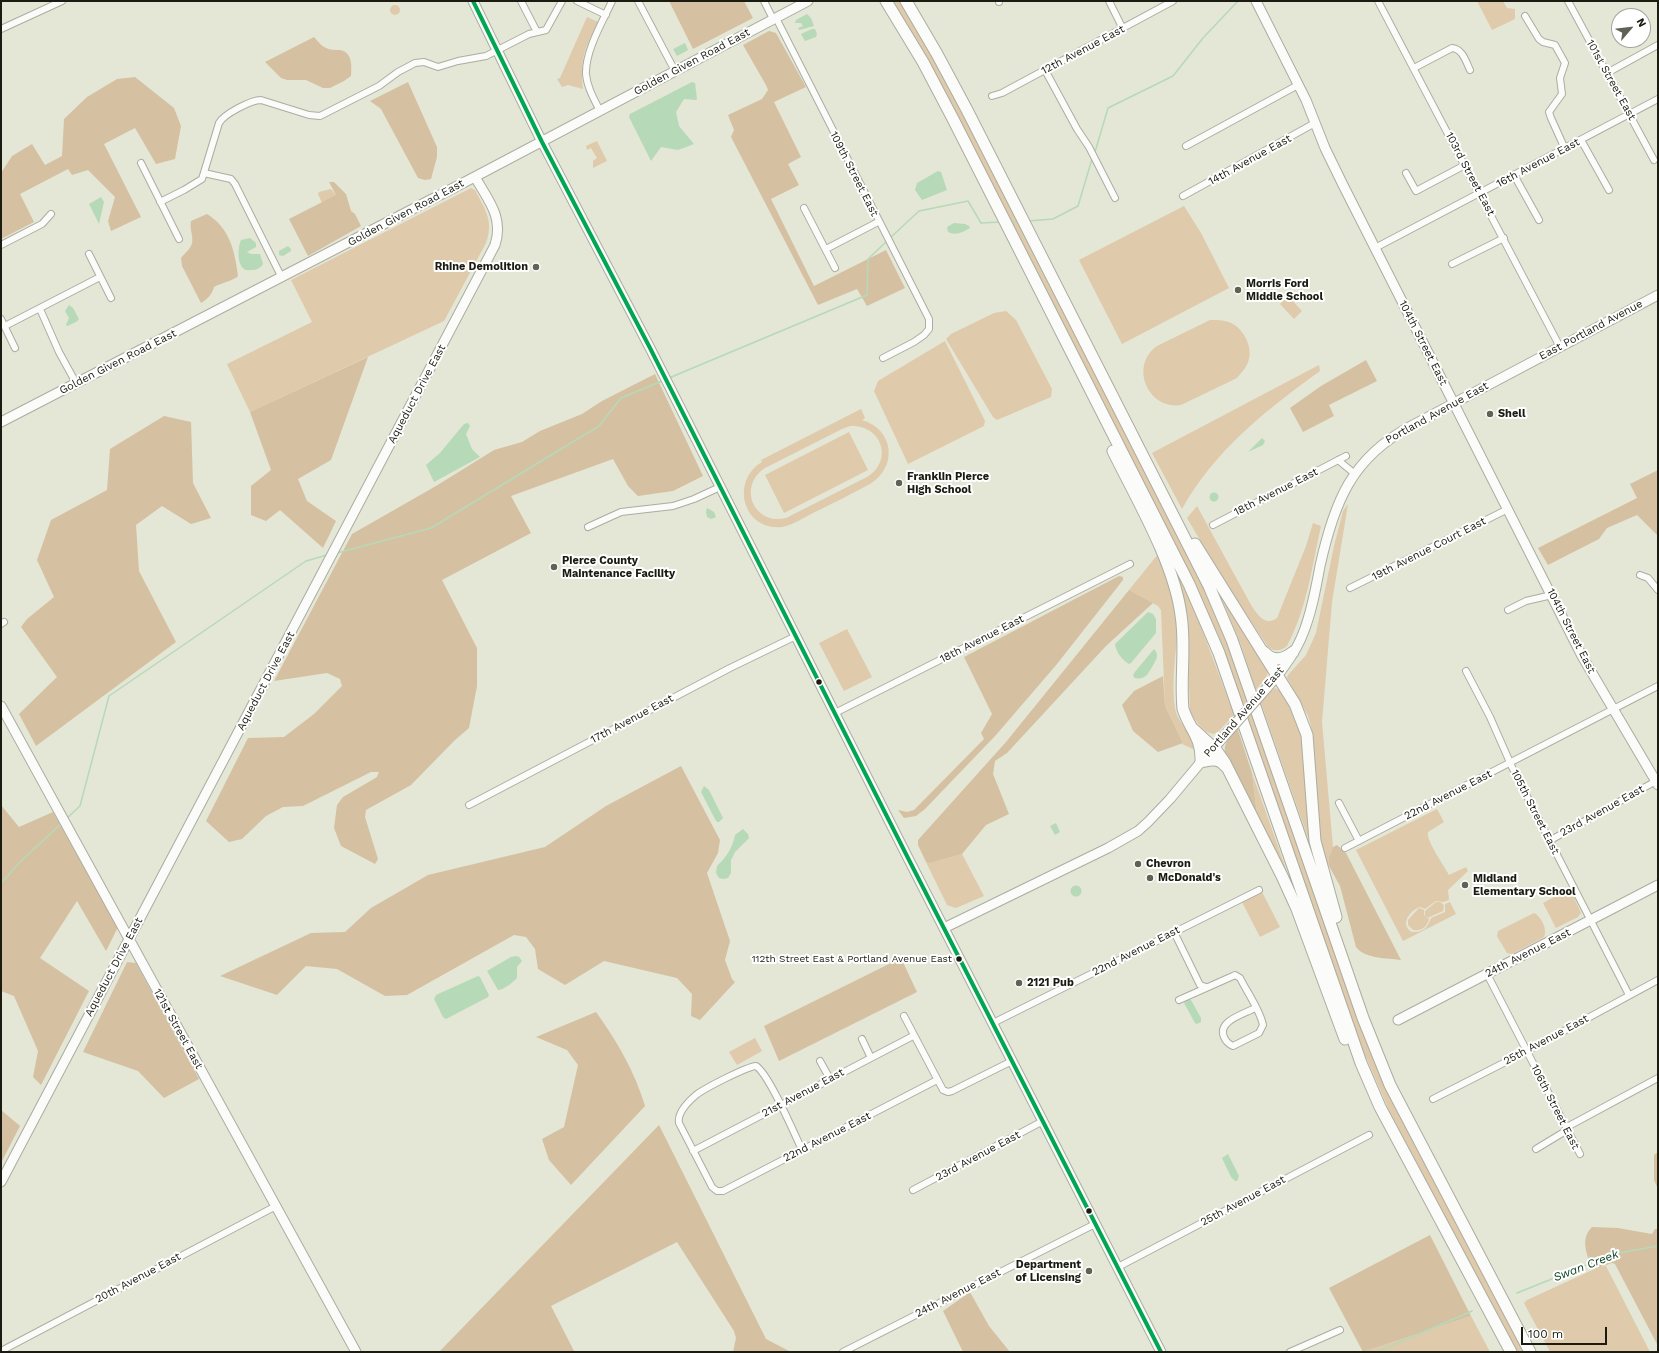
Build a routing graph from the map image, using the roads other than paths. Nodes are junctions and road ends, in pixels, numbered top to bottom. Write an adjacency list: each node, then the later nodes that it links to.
1 (62, 1): 21 (street)
2 (473, 1): 24 (street)
3 (521, 1): 22 (street)
4 (562, 1): 22 (street)
5 (577, 1): 17 (street)
6 (612, 1): 17 (street)
7 (638, 1): 28 (street)
8 (764, 1): 19 (street, 109th Street East)
9 (808, 1): 19 (street, Golden Given Road East)
10 (886, 1): 77 (highway)
11 (906, 1): 76 (highway)
12 (1109, 1): 20 (street)
13 (1173, 1): 20 (street, 12th Avenue East)
14 (1256, 1): 30 (street, 104th Street East)
15 (1378, 1): 25 (street, 103rd Street East)
16 (1568, 1): 29 (street, 101st Street East)
17 (603, 14): 33 (street)
18 (1525, 16): 39 (street)
19 (775, 19): 28 (street, Golden Given Road East); 55 (street, 109th Street East)
20 (1123, 28): 26 (street, 12th Avenue East)
21 (1, 30)
22 (537, 32): 24 (street)
23 (1658, 45): 29 (street)
24 (498, 50): 37 (street); 43 (street)
25 (1414, 68): 27 (street); 42 (street, 103rd Street East)
26 (1045, 70): 31 (street, 12th Avenue East); 50 (street)
27 (1470, 70)
28 (675, 72): 33 (street, Golden Given Road East)
29 (1607, 73): 34 (street, 101st Street East)
30 (1298, 85): 35 (street, 104th Street East); 38 (street)
31 (992, 96)
32 (1658, 99): 34 (street, 16th Avenue East)
33 (600, 111): 37 (street, Golden Given Road East)
34 (1630, 114): 36 (street, 16th Avenue East); 40 (street, 101st Street East)
35 (1315, 123): 49 (street, 14th Avenue East); 59 (street, 104th Street East)
36 (1581, 140): 39 (street, 16th Avenue East); 47 (street)
37 (542, 142): 46 (street, Golden Given Road East); 83 (street)
38 (1186, 146)
39 (1565, 149): 45 (street, 16th Avenue East)
40 (1654, 160)
41 (141, 163): 51 (street)
42 (1465, 165): 44 (street); 48 (street, 103rd Street East)
43 (204, 173): 51 (street); 65 (street)
44 (1406, 173)
45 (1514, 175): 48 (street, 16th Avenue East); 54 (street)
46 (475, 177): 65 (street, Golden Given Road East); 118 (street, Aqueduct Drive East)
47 (1609, 190)
48 (1480, 193): 56 (street, 103rd Street East); 59 (street, 16th Avenue East)
49 (1183, 196)
50 (1115, 198)
51 (160, 202): 57 (street)
52 (804, 208): 60 (street)
53 (51, 214): 58 (street)
54 (1539, 220)
55 (878, 222): 60 (street); 73 (street, 109th Street East)
56 (1504, 238): 62 (street); 71 (street, 103rd Street East)
57 (179, 239)
58 (1, 245)
59 (1375, 248): 78 (street, 104th Street East)
60 (826, 249): 63 (street)
61 (89, 254): 64 (street)
62 (1452, 264)
63 (835, 268)
64 (100, 277): 67 (street); 68 (street)
65 (282, 278): 75 (street, Golden Given Road East)
66 (1658, 295): 71 (street, East Portland Avenue)
67 (111, 298)
68 (40, 309): 70 (street); 75 (street)
69 (1, 319): 70 (street)
70 (5, 326): 72 (street)
71 (1560, 347): 74 (street, East Portland Avenue)
72 (15, 348)
73 (883, 358)
74 (1525, 365): 78 (street, Portland Avenue East)
75 (76, 383): 79 (street, Golden Given Road East)
76 (1109, 390): 94 (highway); 126 (highway)
77 (1095, 397): 102 (highway); 140 (highway)
78 (1454, 403): 82 (street, Portland Avenue East); 84 (street, 104th Street East)
79 (1, 422)
80 (1346, 456): 81 (street, 18th Avenue East)
81 (1338, 460): 82 (street); 85 (street, 18th Avenue East)
82 (1355, 474): 95 (street, Portland Avenue East)
83 (720, 487): 86 (street); 93 (street)
84 (1508, 509): 89 (street, 19th Avenue Court East); 91 (street, 104th Street East)
85 (1213, 524)
86 (588, 527)
87 (1130, 564): 101 (street, 18th Avenue East)
88 (1640, 575): 90 (street)
89 (1350, 588)
90 (1658, 590)
91 (1552, 595): 92 (street); 100 (street, 104th Street East)
92 (1508, 610)
93 (796, 636): 101 (street); 109 (street, 17th Avenue East)
94 (1258, 646): 95 (highway); 97 (highway)
95 (1293, 652): 97 (street, Portland Avenue East)
96 (1466, 671): 105 (street, 105th Street East)
97 (1278, 676): 103 (street, Portland Avenue East, bridge); 126 (highway)
98 (1658, 686): 100 (street, 22nd Avenue East)
99 (1, 706): 118 (street, 121st Street East)
100 (1613, 710): 105 (street, 22nd Avenue East); 107 (street, 104th Street East)
101 (835, 713): 116 (street)
102 (1191, 727): 103 (highway); 104 (highway)
103 (1214, 748): 104 (street, Portland Avenue East); 106 (highway)
104 (1201, 762): 106 (highway); 116 (street, Portland Avenue East)
105 (1510, 764): 110 (street, 22nd Avenue East); 111 (street, 105th Street East)
106 (1233, 776): 140 (highway)
107 (1657, 783): 111 (street, 23rd Avenue East)
108 (1339, 803): 110 (street)
109 (469, 805)
110 (1359, 841): 112 (street, 22nd Avenue East)
111 (1549, 841): 115 (street, 105th Street East)
112 (1345, 848)
113 (1658, 885): 115 (street, 24th Avenue East)
114 (1259, 890): 117 (street, 22nd Avenue East)
115 (1590, 921): 119 (street, 24th Avenue East); 122 (street, 105th Street East)
116 (944, 928): 128 (street)
117 (1174, 932): 121 (street); 128 (street, 22nd Avenue East)
118 (129, 939): 148 (street, Aqueduct Drive East); 150 (street, 121st Street East)
119 (1487, 974): 127 (street, 24th Avenue East); 131 (street, 106th Street East)
120 (1658, 980): 122 (street, 25th Avenue East)
121 (1206, 987): 123 (street); 124 (street)
122 (1629, 995): 131 (street, 25th Avenue East)
123 (1179, 1000)
124 (1255, 1008): 124 (street)
125 (904, 1016): 129 (street)
126 (1363, 1018): 160 (highway)
127 (1398, 1020)
128 (993, 1023): 134 (street)
129 (913, 1036): 132 (street, 21st Avenue East); 137 (street)
130 (862, 1039): 132 (street)
131 (1527, 1051): 138 (street, 25th Avenue East); 142 (street, 106th Street East)
132 (871, 1058): 136 (street, 21st Avenue East)
133 (820, 1061): 136 (street)
134 (1012, 1061): 137 (street); 141 (street)
135 (1658, 1078): 142 (street)
136 (830, 1079): 139 (street, 21st Avenue East)
137 (937, 1080): 145 (street, 22nd Avenue East)
138 (1434, 1099)
139 (781, 1105): 145 (street); 146 (street, 21st Avenue East); 146 (street)
140 (1380, 1107): 159 (highway)
141 (1043, 1121): 149 (street, 23rd Avenue East); 151 (street)
142 (1567, 1127): 144 (street); 147 (street, 106th Street East)
143 (1369, 1135): 152 (street, 25th Avenue East)
144 (1536, 1149)
145 (802, 1150): 146 (street, 22nd Avenue East)
146 (693, 1151)
147 (1580, 1154)
148 (1, 1182)
149 (913, 1190)
150 (276, 1206): 154 (street, 20th Avenue East); 155 (street, 121st Street East)
151 (1095, 1224): 152 (street); 156 (street, 24th Avenue East)
152 (1118, 1267): 157 (street)
153 (1340, 1330): 158 (street)
154 (1, 1350)
155 (356, 1352)
156 (843, 1352)
157 (1161, 1352)
158 (1290, 1352)
159 (1510, 1352)
160 (1530, 1352)

